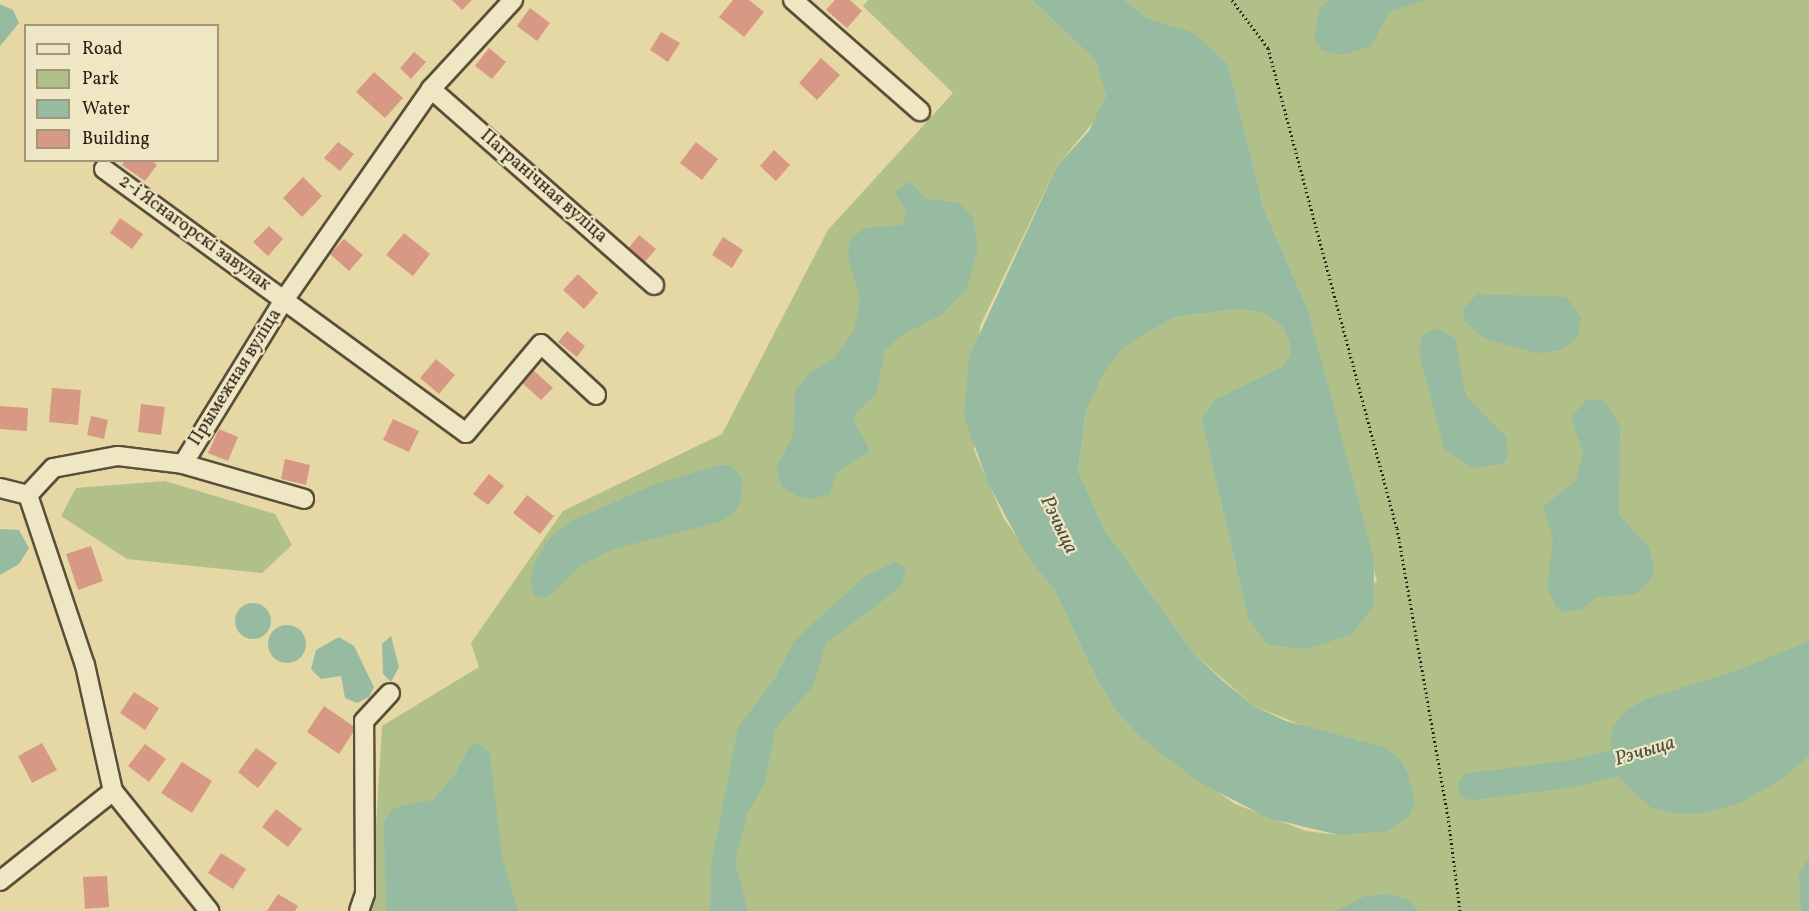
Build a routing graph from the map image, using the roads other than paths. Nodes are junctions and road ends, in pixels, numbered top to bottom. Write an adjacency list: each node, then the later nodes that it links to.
1 (513, 0): 3 (street, Прымежная вуліца)
2 (793, 0): 4 (street)
3 (431, 89): 6 (street, Пагранічная вуліца); 7 (street, Прымежная вуліца)
4 (920, 111)
5 (104, 169): 7 (street, 2-і Яснагорскі завулак)
6 (654, 285)
7 (284, 300): 8 (street, 2-і Яснагорскі завулак); 9 (street, Прымежная вуліца)
8 (596, 395)
9 (183, 464): 11 (street, Прымежная вуліца); 12 (street)
10 (0, 488): 11 (street)
11 (28, 495): 14 (street)
12 (304, 499)
13 (390, 693): 17 (street)
14 (113, 791): 15 (street); 16 (street)
15 (0, 881)
16 (209, 911)
17 (359, 911)

